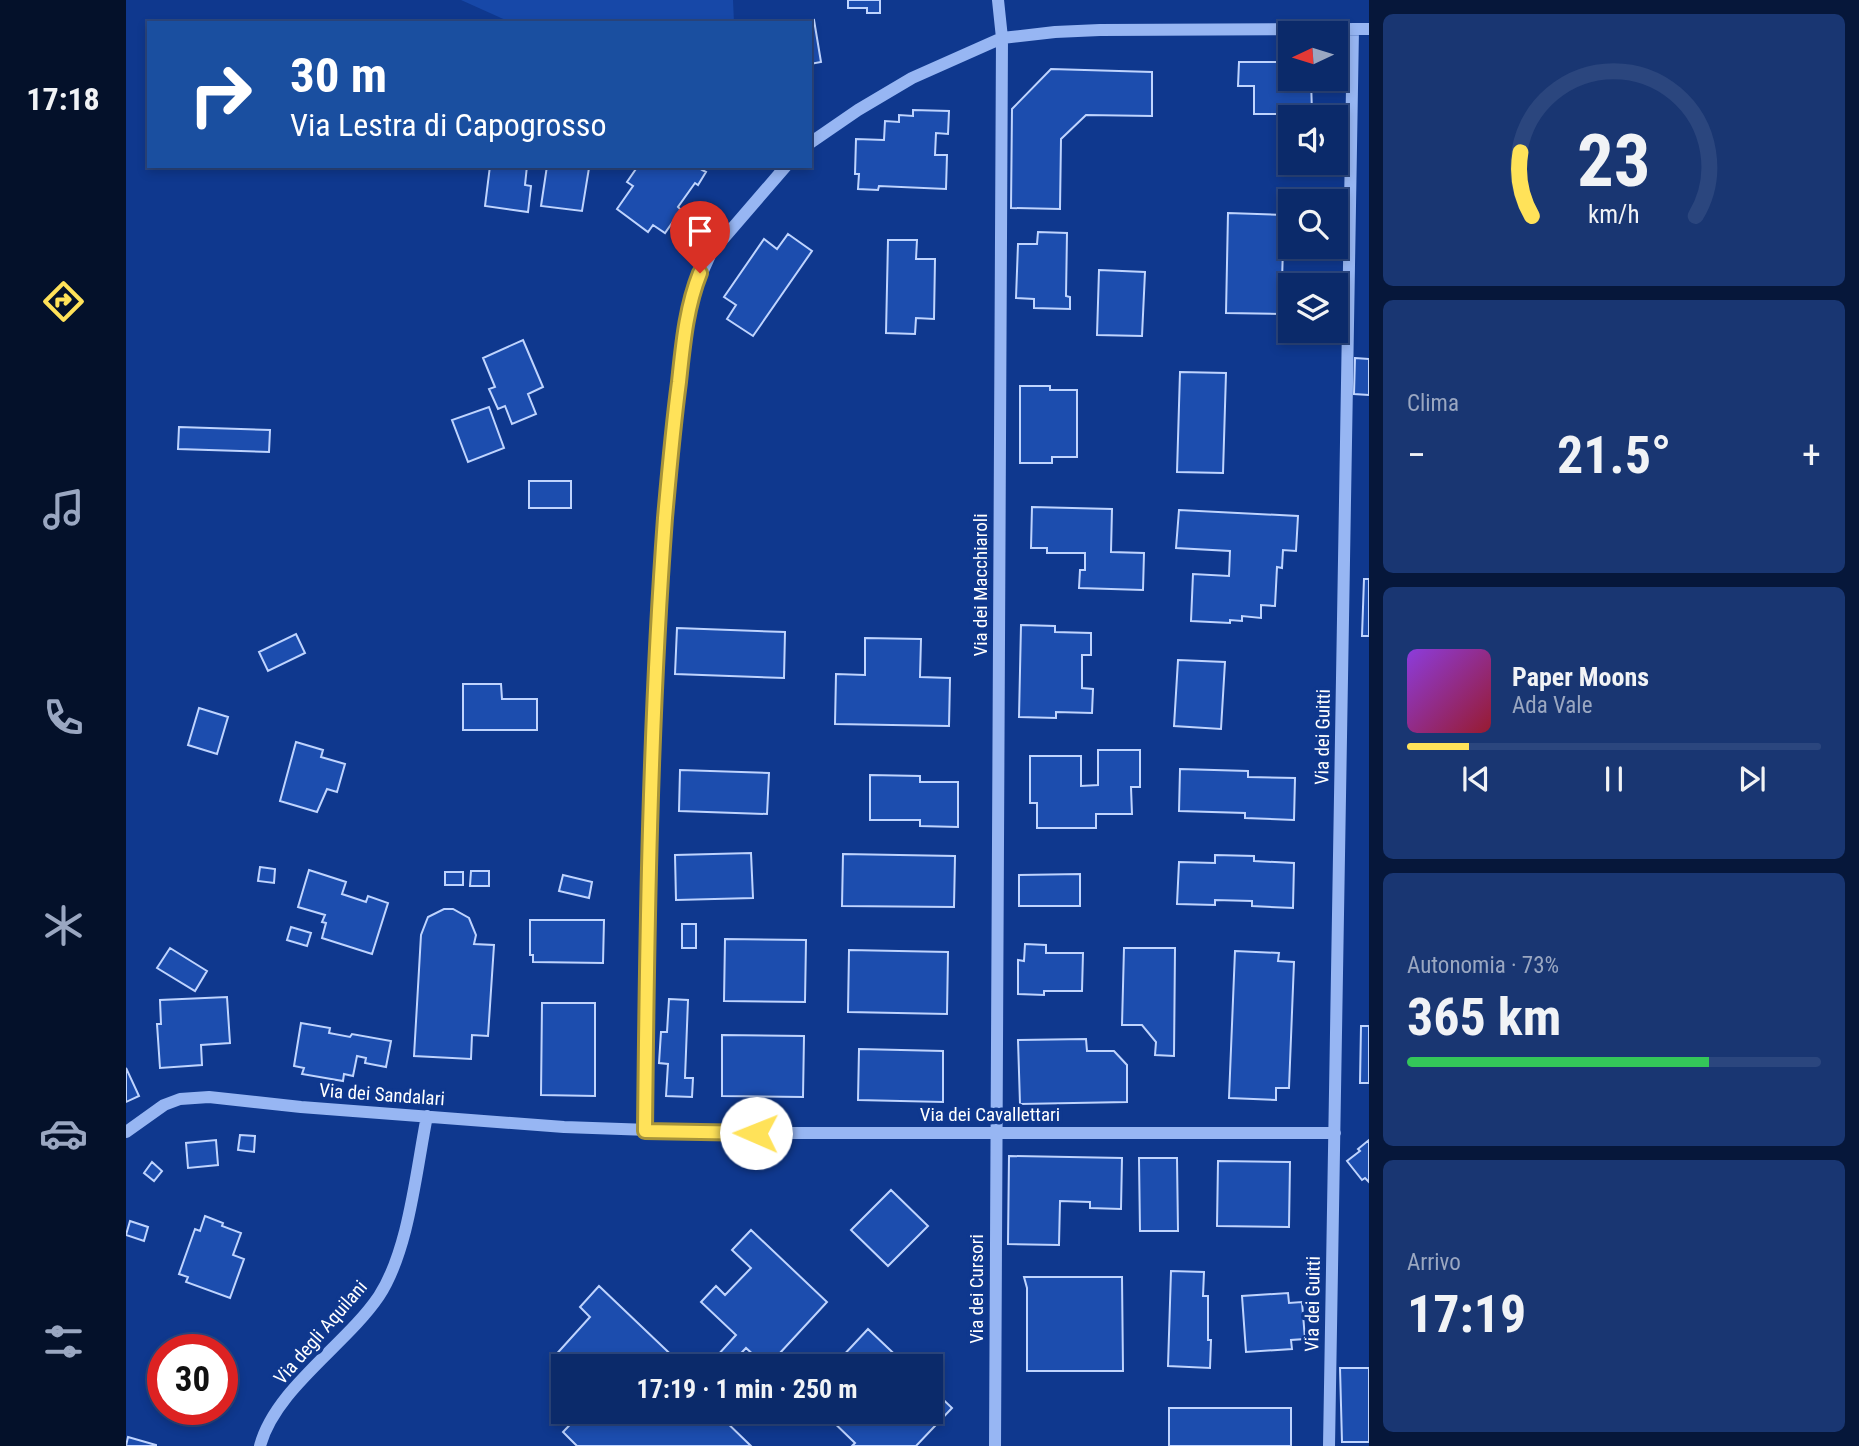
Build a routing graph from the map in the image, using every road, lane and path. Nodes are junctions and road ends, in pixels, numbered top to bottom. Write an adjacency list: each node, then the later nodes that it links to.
1 (998, 0): 4 (street, Via dei Macchiaroli)
2 (1353, 29): 3 (street); 4 (street); 11 (street, Via dei Guitti)
3 (1369, 29)
4 (1002, 38): 5 (street); 10 (street, Via dei Macchiaroli)
5 (812, 142)
6 (784, 168): 8 (street)
7 (427, 1116): 8 (street, Via dei Sandalari); 9 (street, Via dei Sandalari); 12 (street, Via degli Aquilani)
8 (645, 1131): 10 (street, Via dei Cavallettari)
9 (126, 1132)
10 (996, 1133): 11 (street, Via dei Cavallettari); 13 (street, Via dei Cursori)
11 (1335, 1133): 14 (street, Via dei Guitti)
12 (260, 1446)
13 (995, 1446)
14 (1329, 1446)

